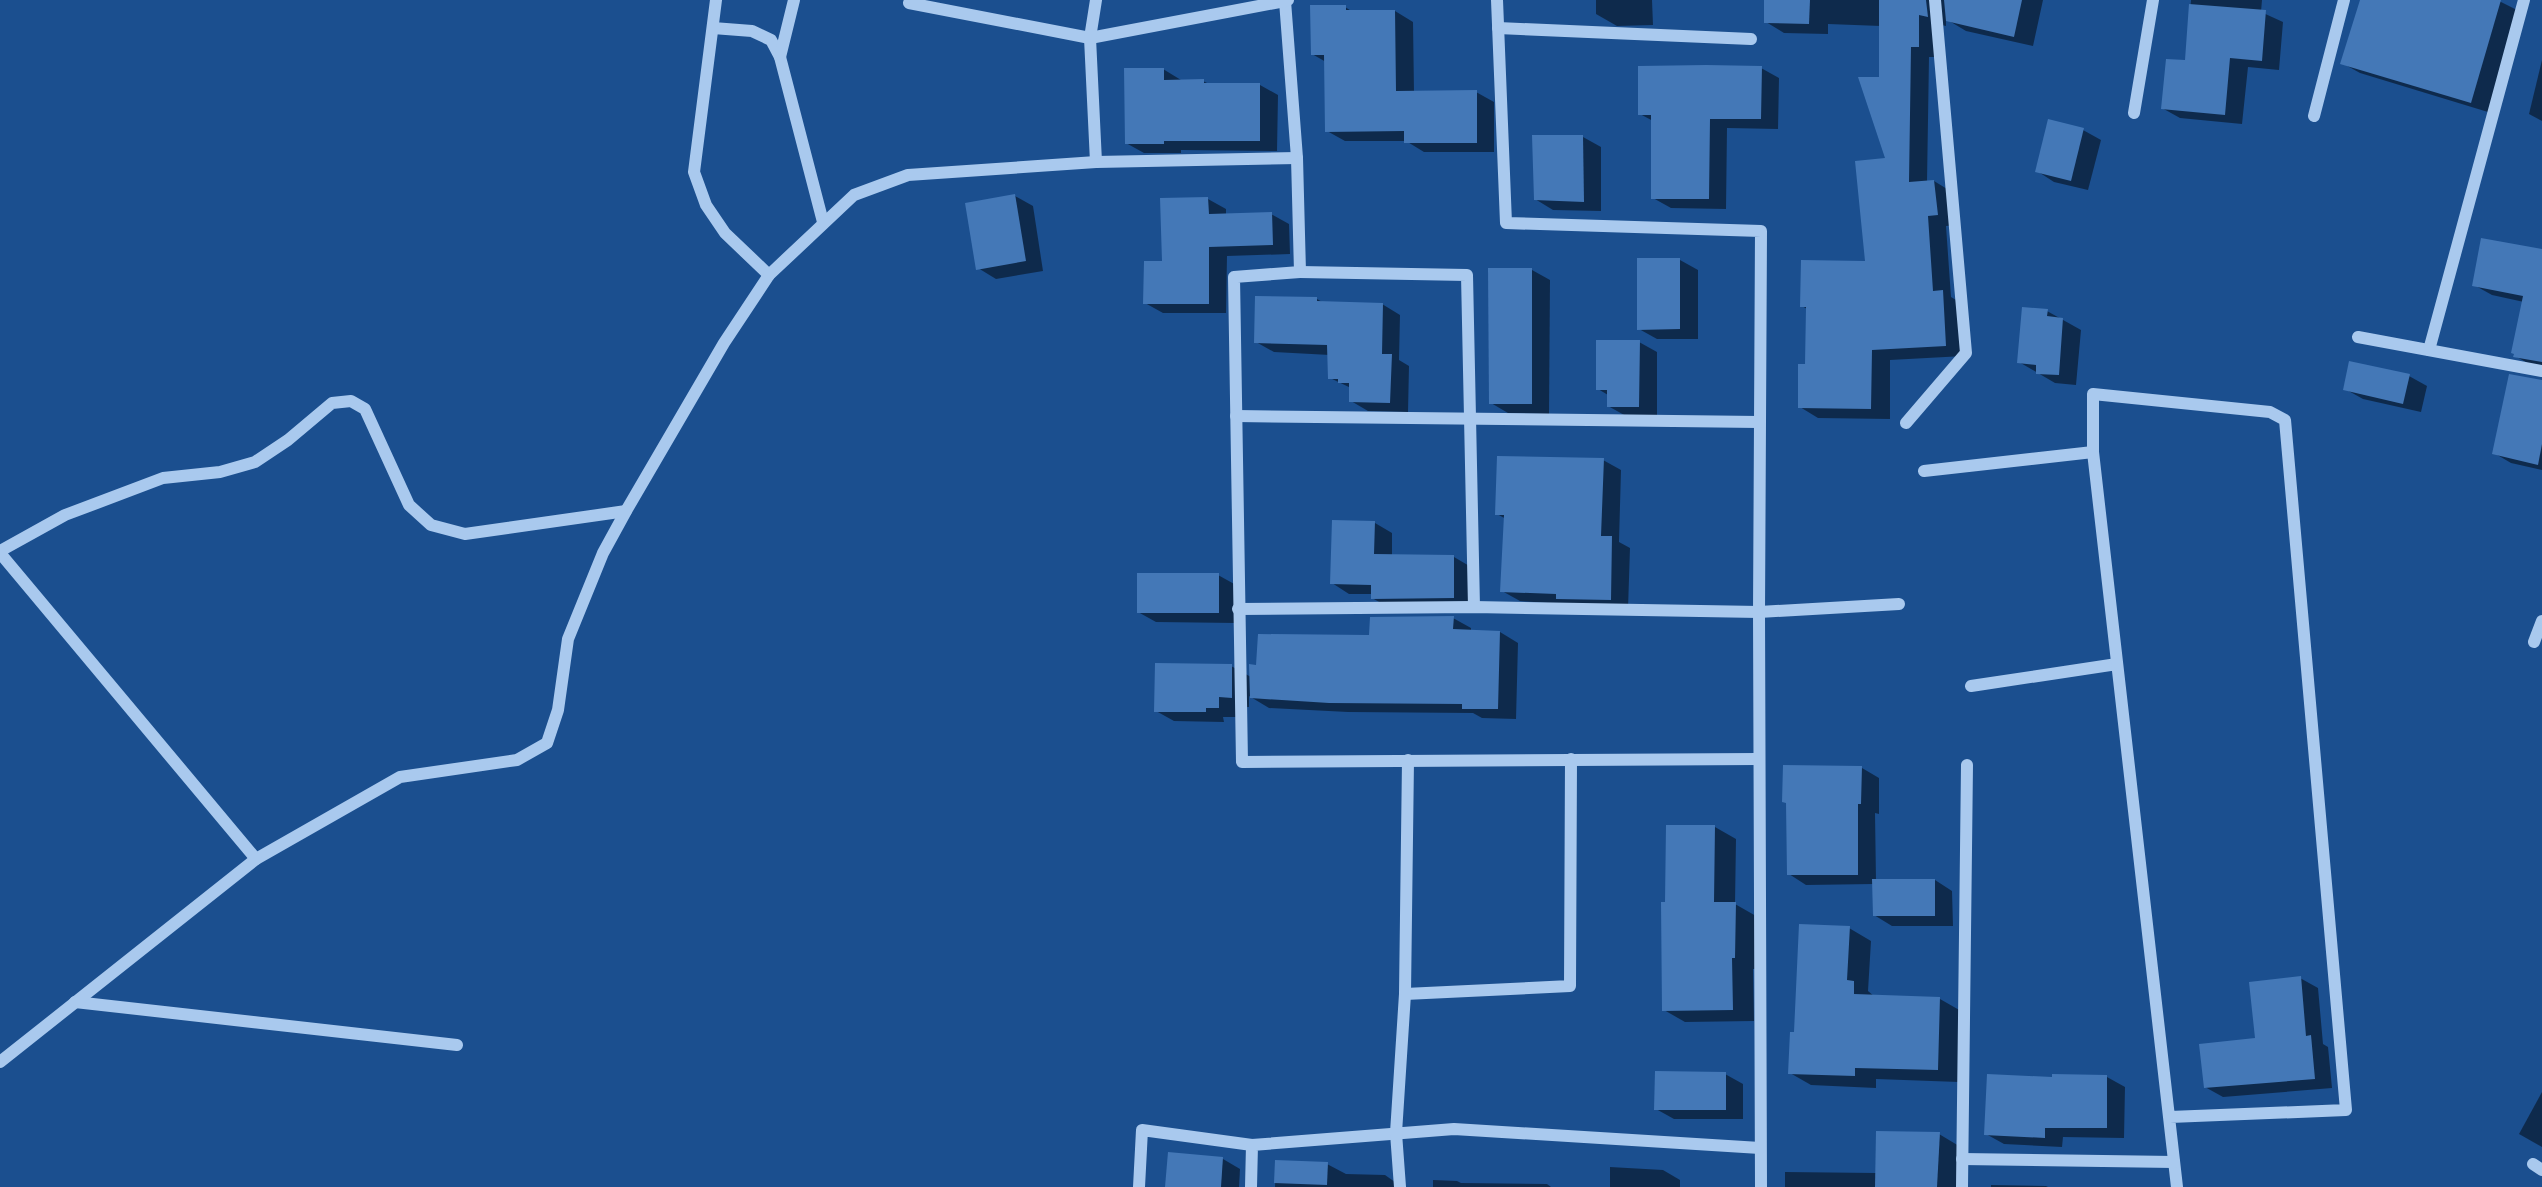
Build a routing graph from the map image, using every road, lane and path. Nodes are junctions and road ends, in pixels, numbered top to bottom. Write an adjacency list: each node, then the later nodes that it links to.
1 (716, 0): 11 (street)
2 (794, 0): 15 (street)
3 (1096, 0): 13 (street)
4 (1497, 0): 12 (street)
5 (1935, 0): 29 (street)
6 (2152, 0): 16 (street)
7 (2344, 0): 17 (street)
8 (2524, 0): 24 (street)
9 (1287, 1): 13 (street); 18 (street)
10 (909, 3): 13 (street)
11 (713, 28): 15 (street); 22 (street)
12 (1498, 28): 14 (street); 28 (street)
13 (1090, 38): 19 (street)
14 (1751, 39)
15 (780, 57): 20 (street)
16 (2134, 113)
17 (2315, 116)
18 (1297, 158): 19 (street); 21 (street)
19 (1096, 162): 20 (street)
20 (823, 222): 22 (street)
21 (1300, 272): 26 (street); 27 (street)
22 (769, 275): 32 (street)
23 (2358, 337): 24 (street)
24 (2429, 350): 25 (street)
25 (2542, 370)
26 (1236, 416): 27 (street); 36 (street)
27 (1470, 417): 28 (street); 35 (street)
28 (1759, 422): 37 (street)
29 (1906, 423)
30 (2093, 452): 31 (street); 40 (street); 51 (street)
31 (1924, 471)
32 (626, 511): 33 (street); 46 (street)
33 (0, 552): 46 (street)
34 (1899, 604): 37 (street)
35 (1474, 607): 36 (street); 37 (street)
36 (1238, 609): 43 (street)
37 (1759, 611): 42 (street)
38 (2542, 621): 39 (street)
39 (2534, 642)
40 (2117, 664): 41 (street); 51 (street)
41 (1971, 686)
42 (1759, 759): 44 (street); 54 (street)
43 (1408, 760): 44 (street); 47 (street)
44 (1571, 760): 47 (street)
45 (1967, 765): 55 (street)
46 (256, 859): 48 (street)
47 (1405, 993): 52 (street)
48 (75, 1002): 49 (street); 50 (street)
49 (457, 1045)
50 (0, 1062)
51 (2170, 1118): 56 (street)
52 (1396, 1133): 53 (street); 54 (street); 59 (street)
53 (1252, 1145): 57 (street); 58 (street)
54 (1760, 1148): 60 (street)
55 (1962, 1158): 56 (street); 61 (street)
56 (2174, 1162): 62 (street)
57 (1139, 1187)
58 (1251, 1187)
59 (1400, 1187)
60 (1761, 1187)
61 (1962, 1187)
62 (2176, 1187)

